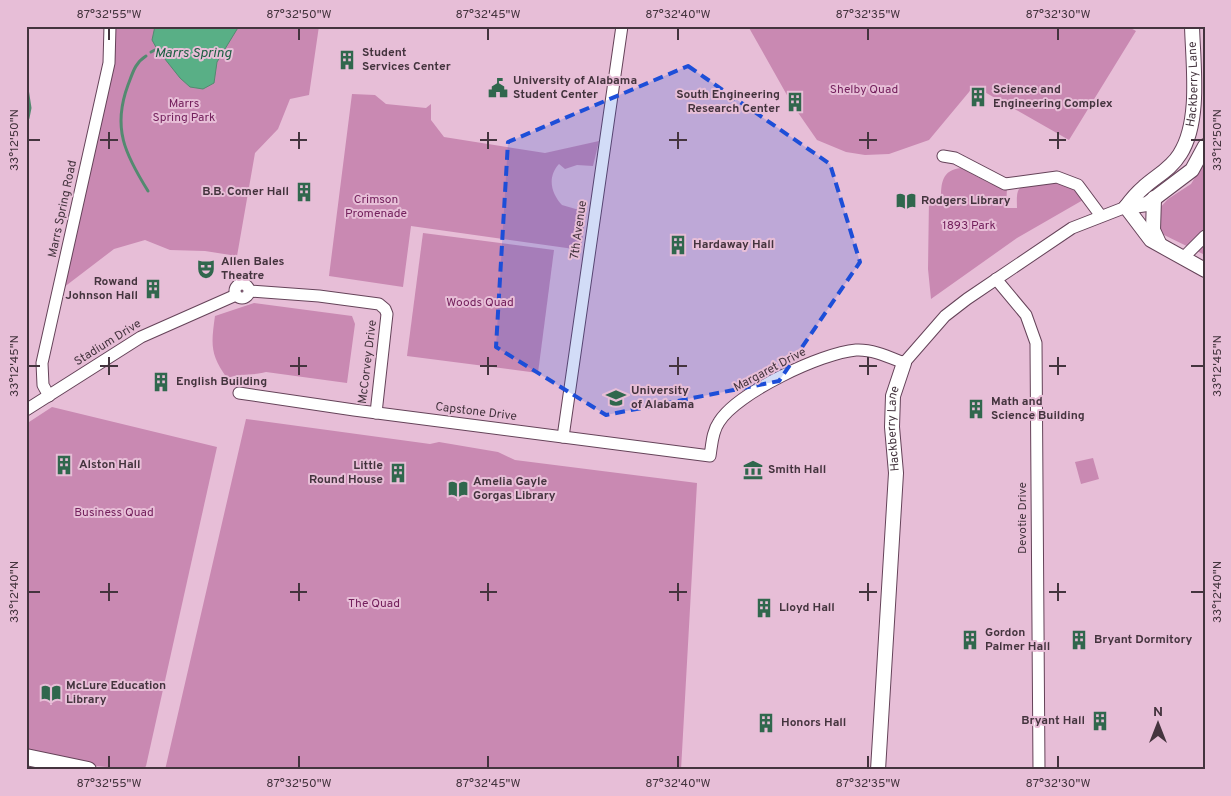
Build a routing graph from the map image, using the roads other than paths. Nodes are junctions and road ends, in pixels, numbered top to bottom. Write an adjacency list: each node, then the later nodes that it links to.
1 (110, 26): 17 (street, Marrs Spring Road)
2 (622, 26): 20 (street, 7th Avenue)
3 (1192, 26): 7 (street, Hackberry Lane)
4 (1205, 146): 6 (street, Hackberry Lane)
5 (943, 156): 8 (street)
6 (1154, 198): 7 (street, Hackberry Lane); 10 (street)
7 (1126, 207): 8 (street, Hackberry Lane); 10 (street)
8 (1101, 216): 13 (street, Hackberry Lane)
9 (1205, 236): 11 (street)
10 (1160, 246): 11 (street)
11 (1183, 258): 12 (street)
12 (1205, 270)
13 (996, 279): 15 (street, Hackberry Lane); 25 (street, Devotie Drive)
14 (387, 314): 17 (street, Stadium Drive); 19 (street, McCorvey Drive)
15 (904, 363): 21 (street, Margaret Drive); 24 (street, Hackberry Lane)
16 (239, 393): 19 (street, Capstone Drive)
17 (49, 396): 18 (street, Stadium Drive)
18 (26, 410)
19 (376, 413): 20 (street, Capstone Drive)
20 (563, 437): 21 (street, Capstone Drive)
21 (710, 456)
22 (26, 757): 23 (main road)
23 (88, 770)
24 (878, 770)
25 (1039, 770)

